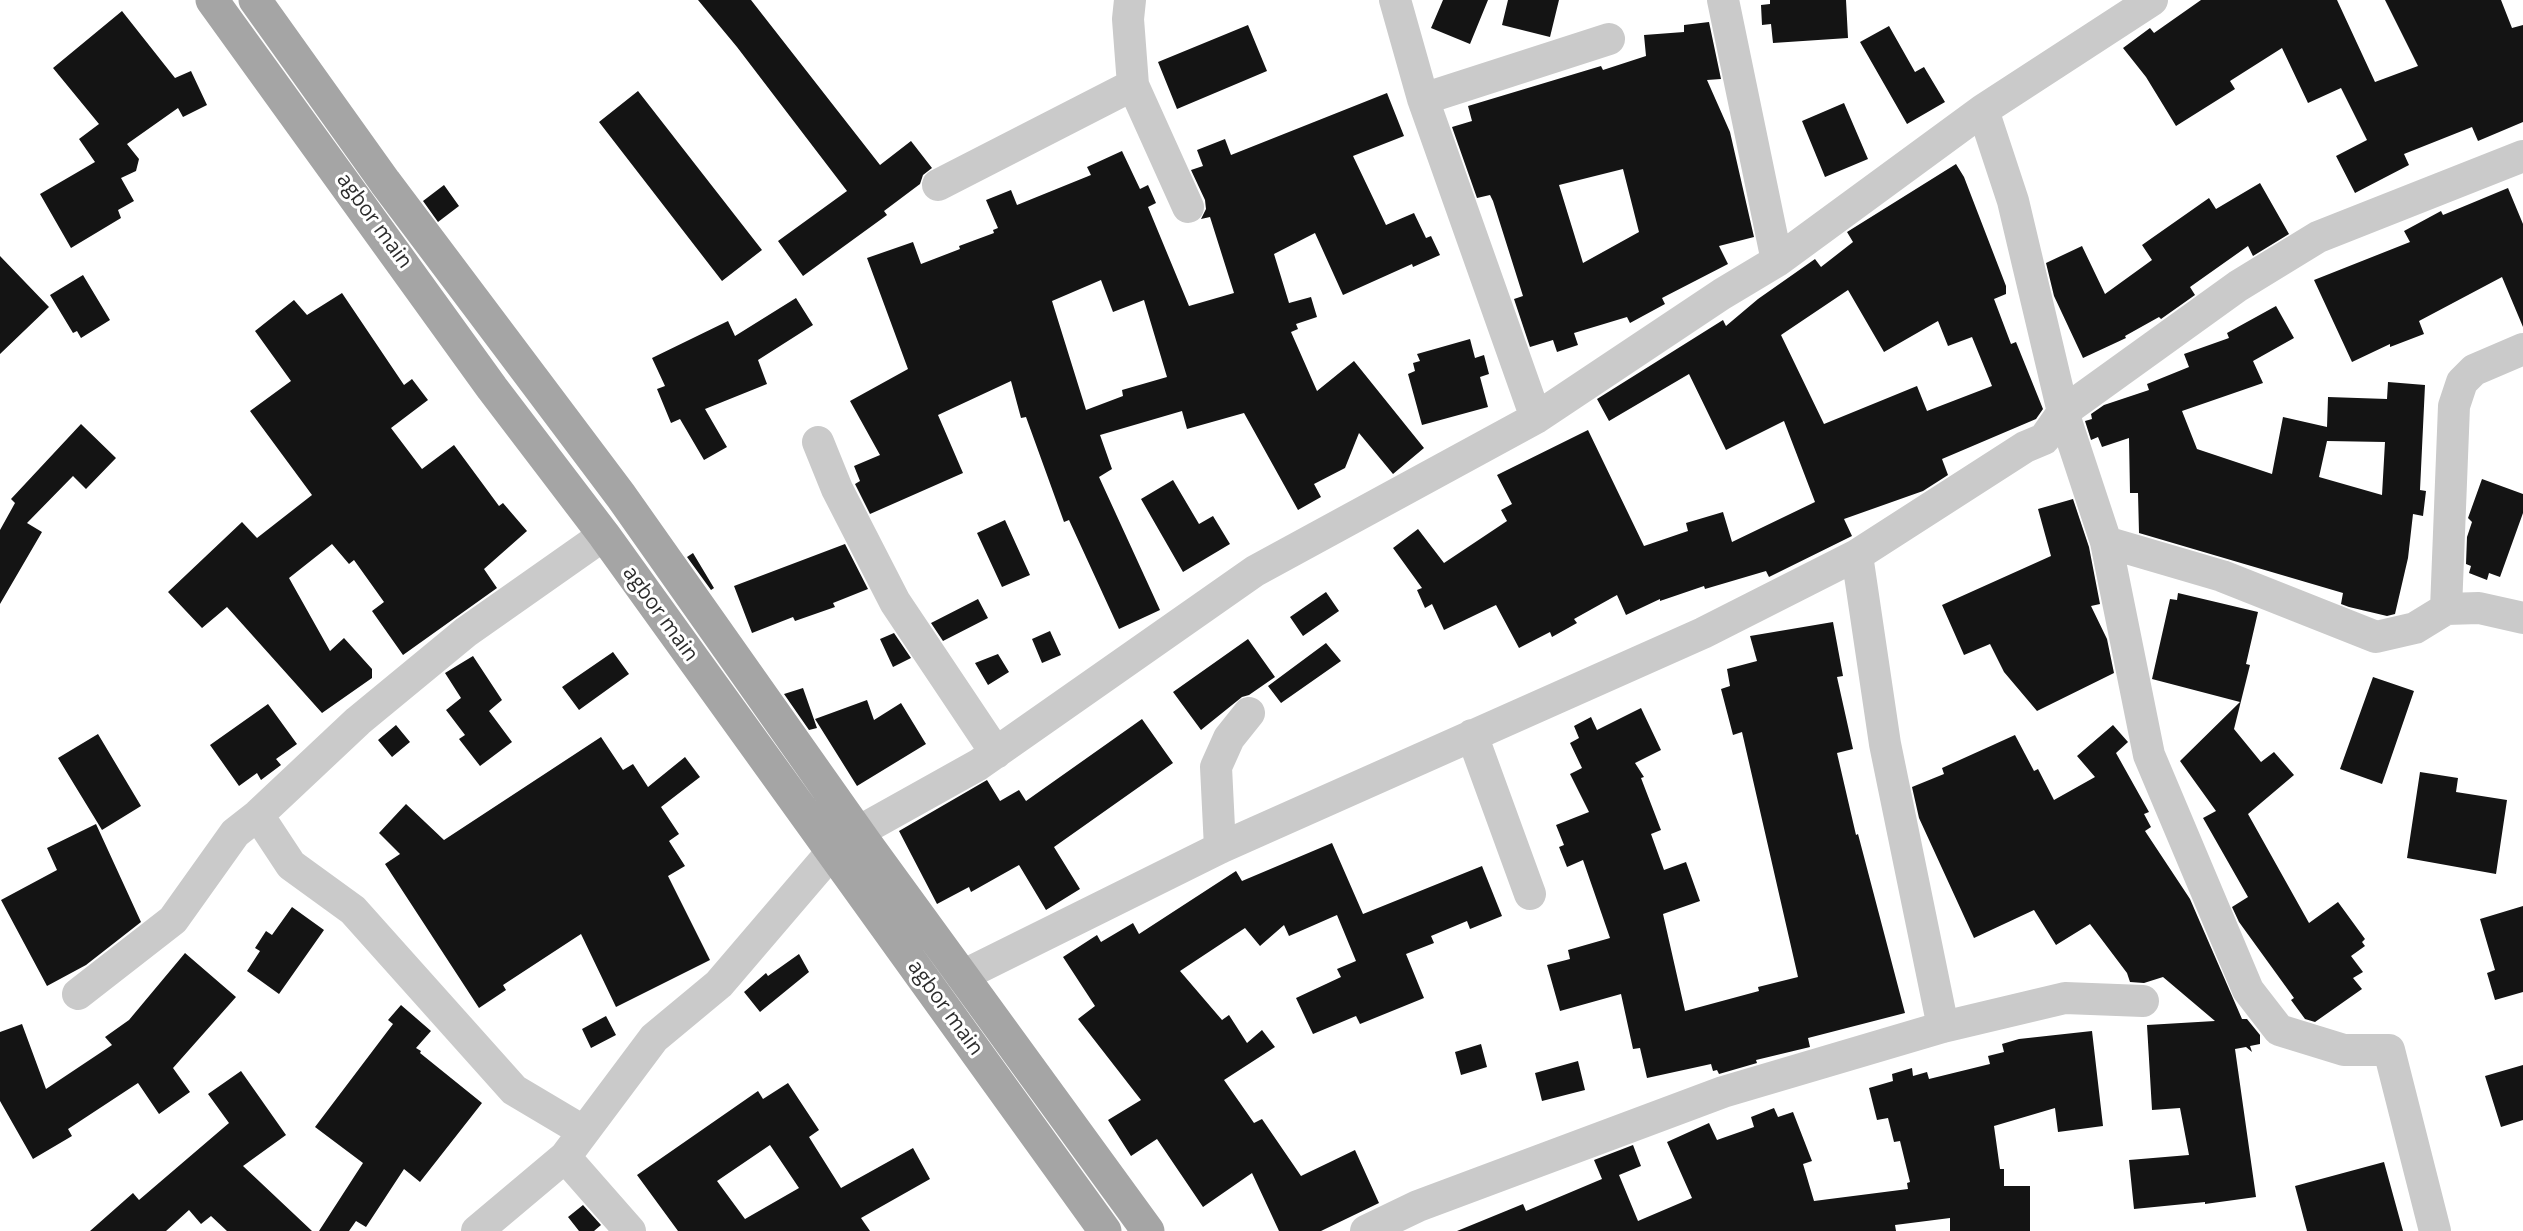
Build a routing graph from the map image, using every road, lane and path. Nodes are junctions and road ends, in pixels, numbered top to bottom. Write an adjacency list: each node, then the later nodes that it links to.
1 (212, 0): 19 (main road, agbor main)
2 (255, 0): 28 (main road, agbor main)
3 (1130, 0): 8 (street)
4 (1395, 0): 9 (street)
5 (1724, 0): 14 (street)
6 (2152, 0): 10 (street)
7 (1609, 39): 9 (street)
8 (1134, 85): 12 (street); 13 (street)
9 (1423, 99): 17 (street)
10 (1983, 110): 14 (street); 16 (street)
11 (2523, 156): 16 (street)
12 (938, 185)
13 (1188, 207)
14 (1777, 261): 17 (street)
15 (2523, 349): 22 (street)
16 (2063, 412): 20 (street); 21 (street)
17 (1536, 418): 26 (street)
18 (818, 442): 26 (street)
19 (604, 535): 27 (street); 30 (main road, agbor main)
20 (2106, 542): 22 (street); 45 (street)
21 (1857, 555): 25 (street); 35 (street)
22 (2446, 609): 23 (street)
23 (2523, 618)
24 (1250, 713): 29 (street)
25 (1472, 735): 29 (street); 31 (street)
26 (996, 753): 28 (street)
27 (258, 815): 33 (street); 38 (street)
28 (858, 832): 32 (main road, agbor main)
29 (1220, 848): 32 (street)
30 (831, 853): 37 (main road, agbor main); 38 (street)
31 (1530, 894)
32 (962, 976): 36 (main road, agbor main)
33 (78, 994)
34 (2143, 1001): 35 (street)
35 (1943, 1027): 44 (street)
36 (1052, 1099): 37 (main road); 43 (main road, agbor main)
37 (1023, 1118): 42 (main road, agbor main)
38 (583, 1131): 39 (street)
39 (565, 1157): 40 (street); 41 (street)
40 (477, 1231)
41 (630, 1231)
42 (1105, 1231)
43 (1148, 1231)
44 (1366, 1231)
45 (2436, 1231)

